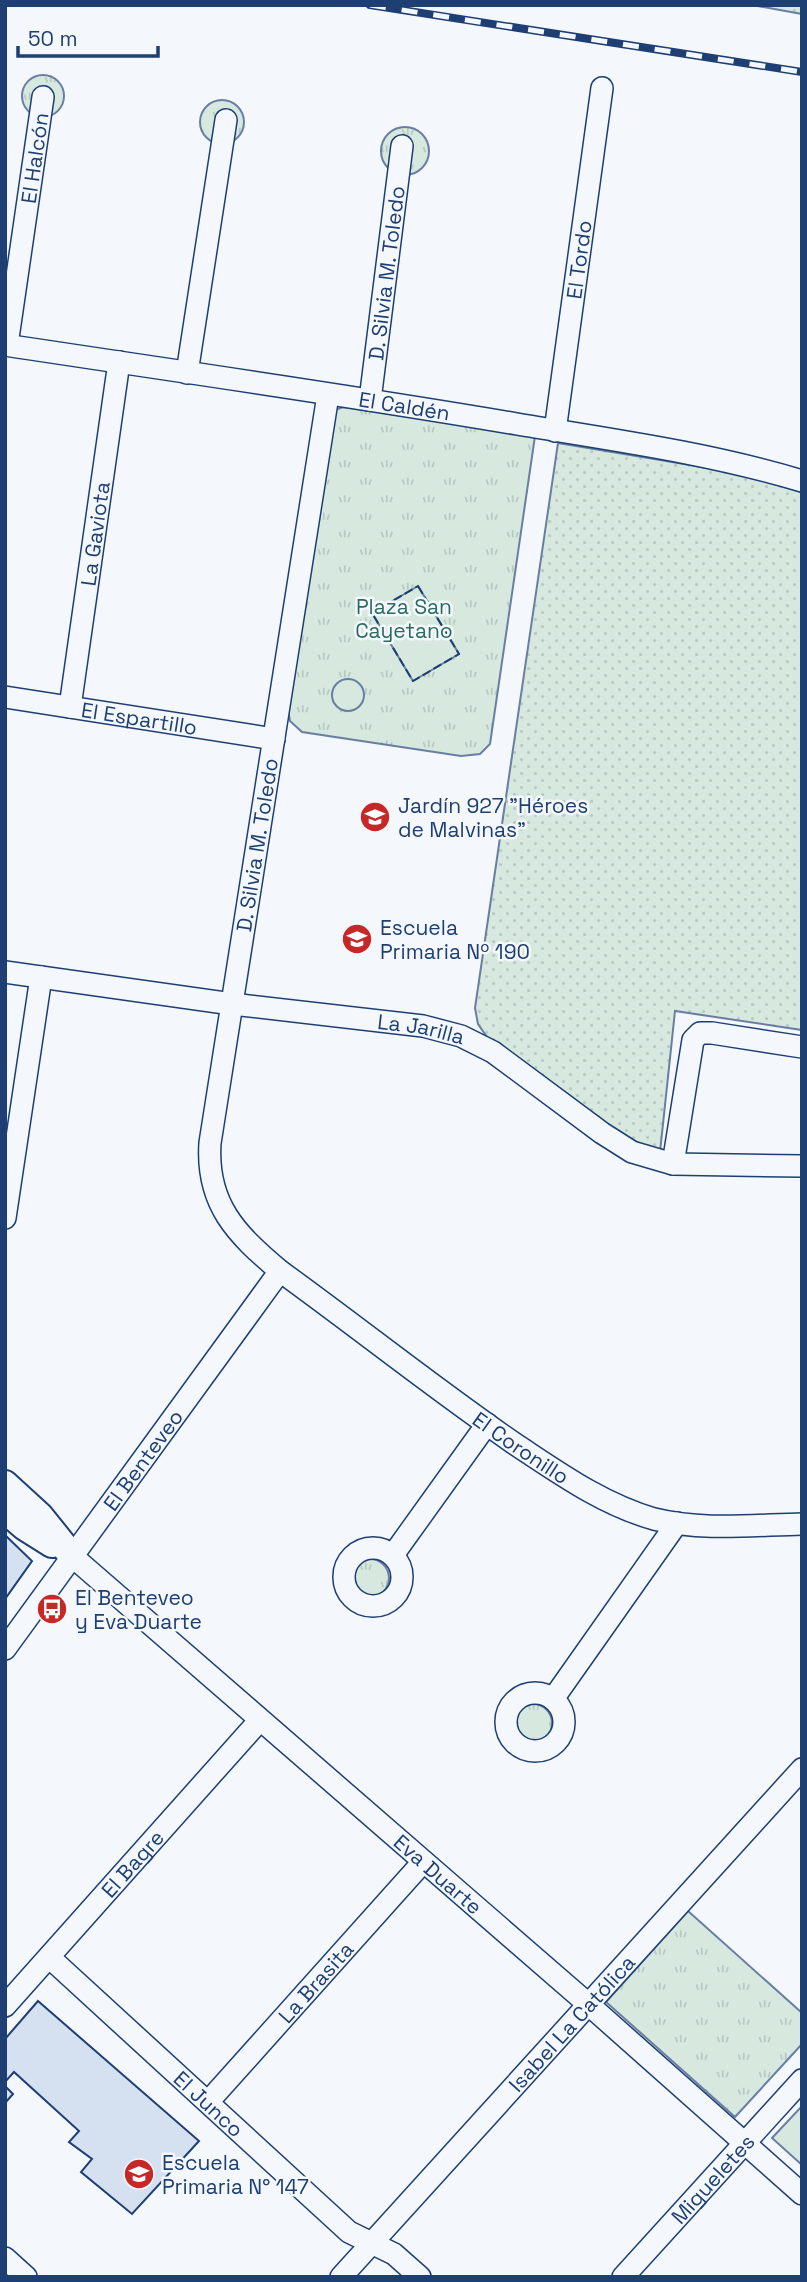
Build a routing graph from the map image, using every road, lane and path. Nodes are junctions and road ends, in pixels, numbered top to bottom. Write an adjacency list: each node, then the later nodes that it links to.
1 (602, 88): 10 (street, El Tordo)
2 (43, 97): 5 (street, El Halcón)
3 (226, 120): 7 (street)
4 (402, 146): 9 (street, D. Silvia M. Toledo)
5 (6, 345): 6 (street, El Caldén)
6 (119, 362): 7 (street, El Caldén); 13 (street, La Gaviota)
7 (187, 373): 8 (street, El Caldén)
8 (328, 395): 9 (street, El Caldén); 14 (street, D. Silvia M. Toledo)
9 (370, 400): 10 (street, El Caldén)
10 (555, 430): 11 (street, El Caldén)
11 (802, 481)
12 (5, 697): 13 (street, El Espartillo)
13 (70, 706): 14 (street, El Espartillo)
14 (274, 739): 17 (street, D. Silvia M. Toledo)
15 (5, 972): 16 (street, La Jarilla)
16 (41, 977): 17 (street, La Jarilla); 21 (street)
17 (232, 1004): 19 (street, La Jarilla); 22 (street, D. Silvia M. Toledo)
18 (802, 1047): 19 (street)
19 (673, 1164): 20 (street, La Jarilla)
20 (802, 1166)
21 (5, 1218)
22 (280, 1271): 23 (street, El Coronillo); 29 (street, El Benteveo)
23 (487, 1424): 26 (street, El Coronillo); 28 (street)
24 (5, 1484): 29 (main road, Eva Duarte)
25 (5, 1510): 29 (main road, Eva Duarte)
26 (677, 1523): 27 (street, El Coronillo); 31 (street)
27 (802, 1524)
28 (393, 1555)
29 (72, 1556): 30 (street, El Benteveo); 32 (street, Eva Duarte)
30 (5, 1649)
31 (552, 1699)
32 (259, 1721): 34 (street, Eva Duarte); 35 (street, El Bagre)
33 (802, 1769): 36 (street, Isabel La Católica)
34 (423, 1862): 36 (street, Eva Duarte); 39 (street, La Brasita)
35 (49, 1957): 37 (street, El Bagre); 39 (street, El Junco)
36 (588, 2004): 40 (street, Eva Duarte); 42 (street, Isabel La Católica)
37 (5, 2006)
38 (802, 2080): 40 (street, Migueletes)
39 (208, 2102): 42 (street, El Junco)
40 (744, 2143): 41 (street, Eva Duarte); 47 (street, Migueletes)
41 (802, 2194)
42 (372, 2243): 45 (street, Isabel La Católica); 46 (street, El Junco)
43 (5, 2258): 44 (street)
44 (26, 2277)
45 (341, 2277)
46 (420, 2277)
47 (623, 2277)

